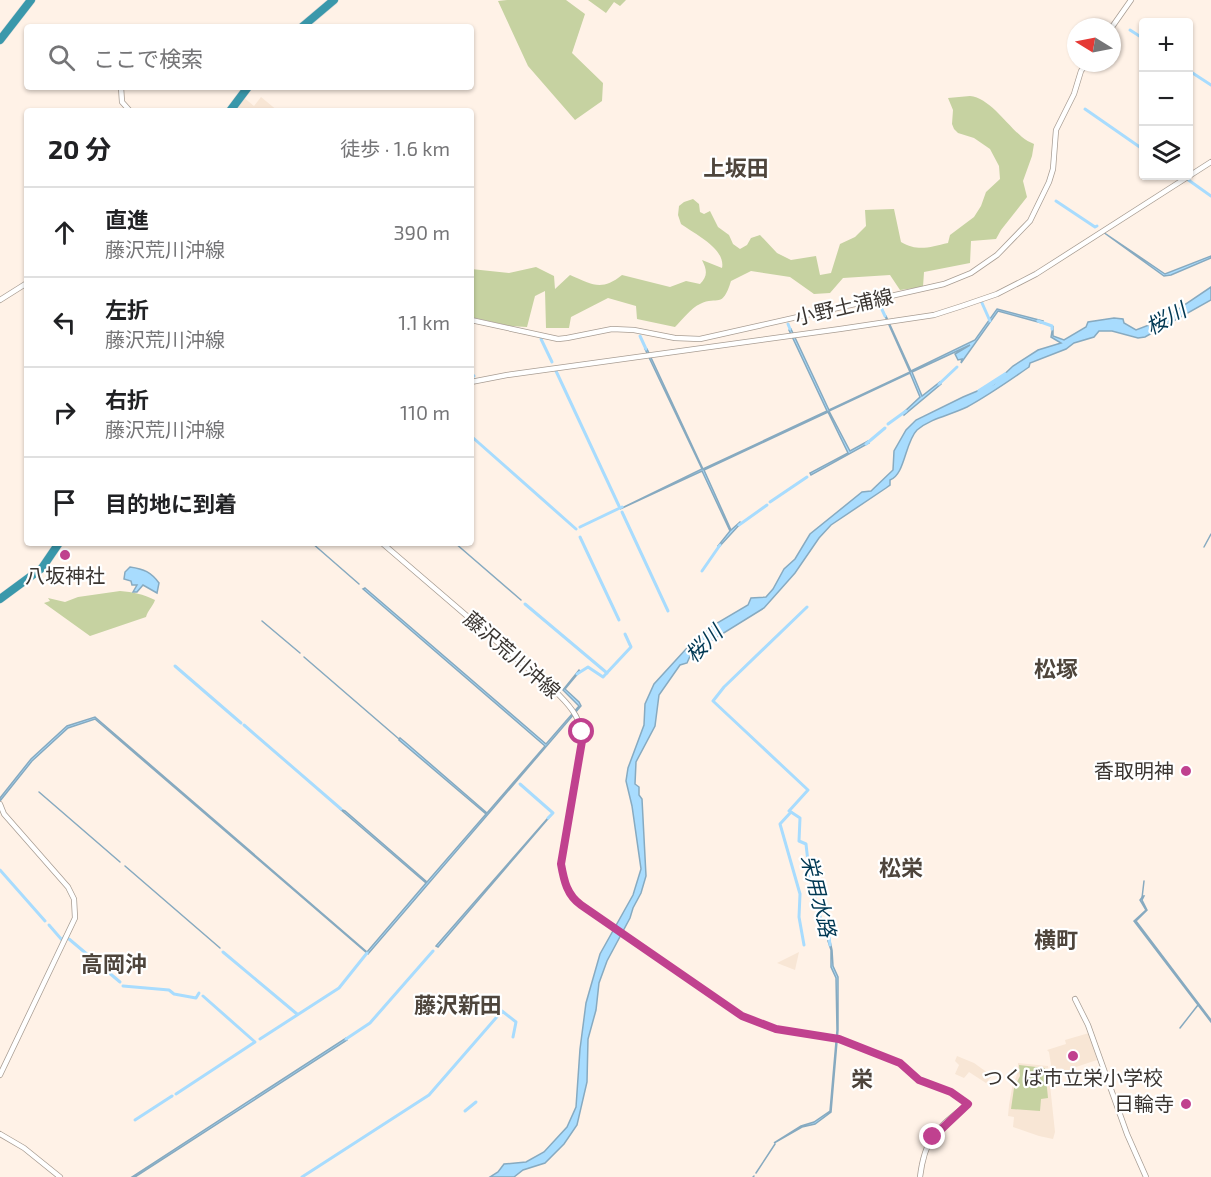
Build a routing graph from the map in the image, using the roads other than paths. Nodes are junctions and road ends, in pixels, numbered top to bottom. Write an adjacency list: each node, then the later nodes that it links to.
1 (26, 0): 7 (highway)
2 (31, 0): 8 (highway)
3 (334, 0): 6 (highway)
4 (1131, 0): 5 (main road)
5 (1118, 18)
6 (306, 24)
7 (0, 34)
8 (0, 40)
9 (1081, 72): 17 (main road, 小野土浦線)
10 (121, 90): 12 (main road)
11 (246, 90): 13 (highway)
12 (127, 108)
13 (232, 108)
14 (1211, 162): 18 (main road)
15 (24, 285): 16 (main road)
16 (0, 300)
17 (474, 321)
18 (474, 381)
19 (57, 546): 21 (highway)
20 (385, 546): 27 (main road, 藤沢荒川沖線)
21 (0, 599)
22 (0, 804): 24 (main road)
23 (1075, 999): 28 (main road)
24 (0, 1075)
25 (0, 1134): 26 (main road)
26 (60, 1177)
27 (920, 1177)
28 (1146, 1177)

